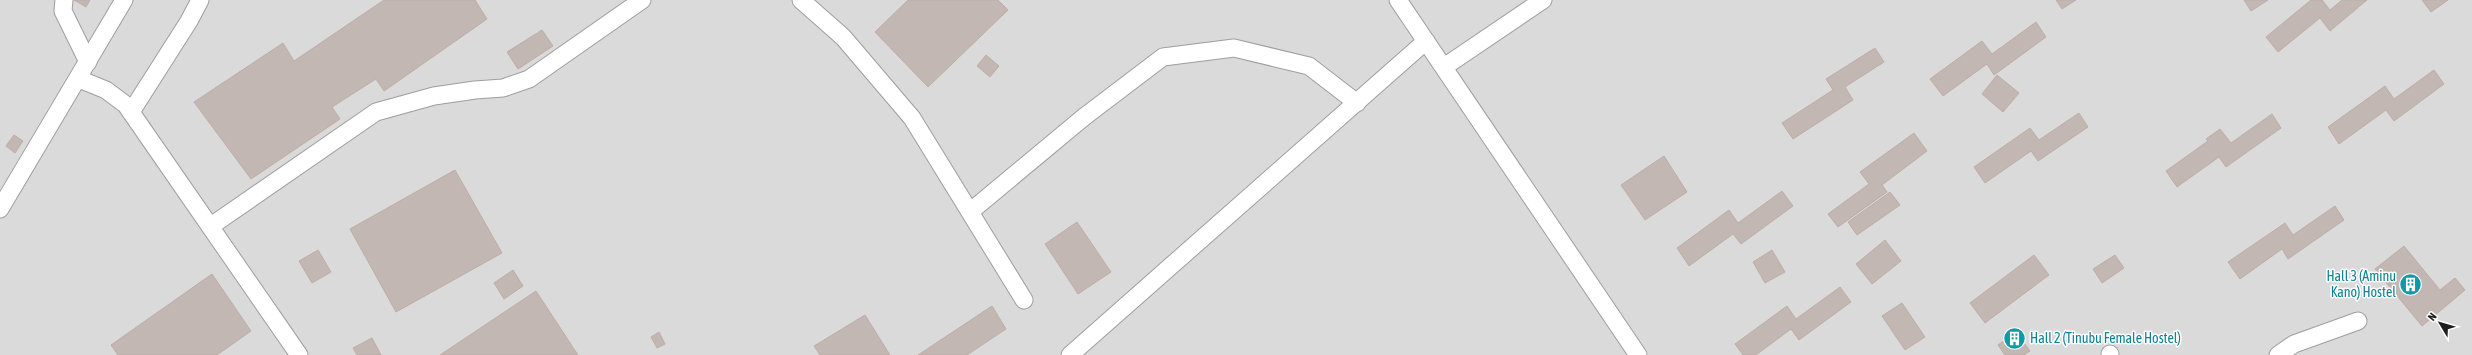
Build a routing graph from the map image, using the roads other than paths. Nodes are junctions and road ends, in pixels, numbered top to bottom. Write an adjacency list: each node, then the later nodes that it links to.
1 (64, 0): 9 (street)
2 (124, 0): 9 (street)
3 (200, 0): 13 (street)
4 (642, 0): 16 (street)
5 (801, 0): 15 (street)
6 (1398, 0): 8 (street)
7 (1543, 0): 10 (street)
8 (1426, 41): 10 (street); 12 (street)
9 (88, 62): 11 (street)
10 (1444, 67): 21 (street)
11 (79, 79): 13 (street); 14 (street)
12 (1357, 103): 15 (street); 20 (street)
13 (131, 112): 16 (street)
14 (0, 209)
15 (971, 211): 17 (street)
16 (211, 226): 19 (street)
17 (1024, 300)
18 (2358, 321): 22 (street)
19 (299, 355)
20 (1070, 355)
21 (1638, 355)
22 (2278, 355)

